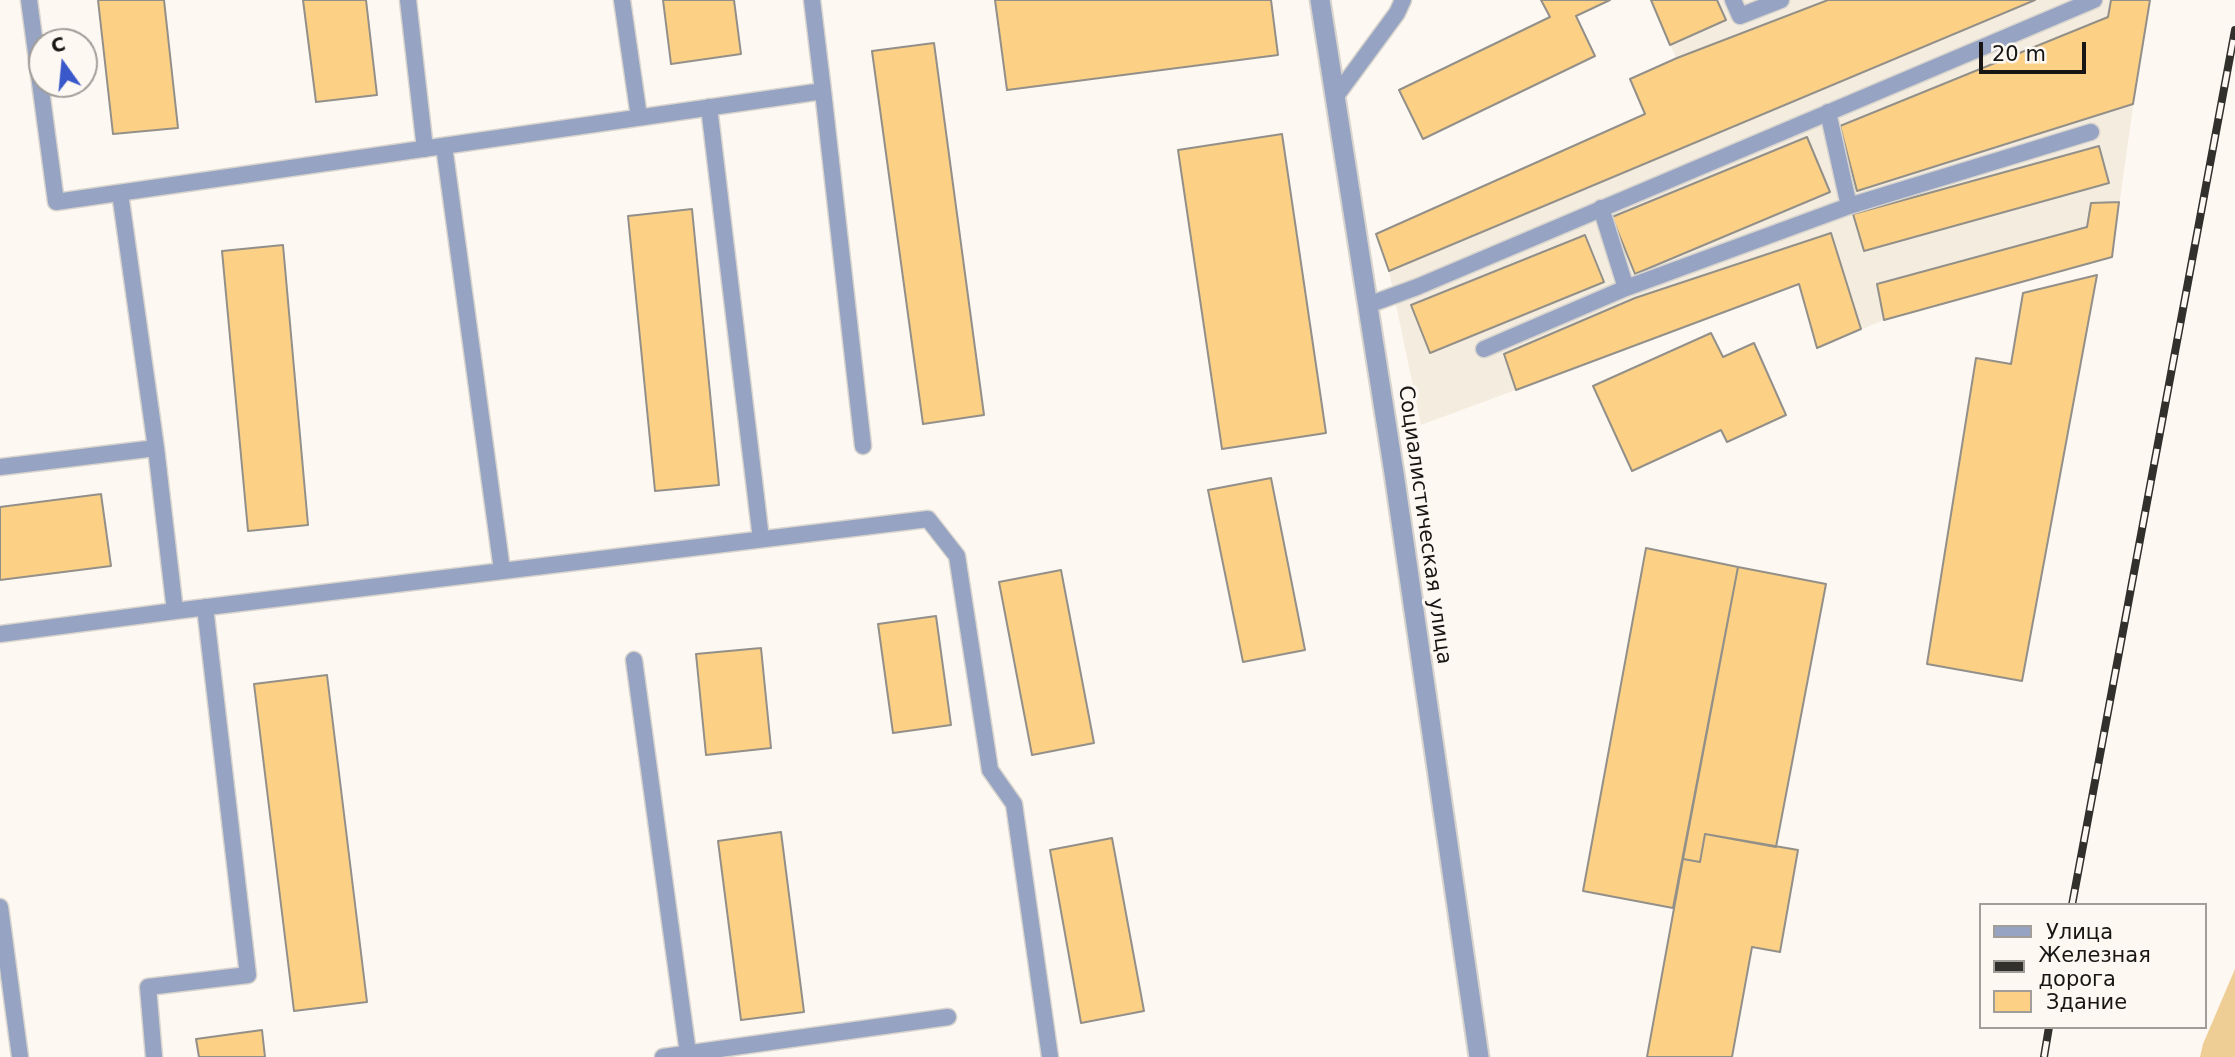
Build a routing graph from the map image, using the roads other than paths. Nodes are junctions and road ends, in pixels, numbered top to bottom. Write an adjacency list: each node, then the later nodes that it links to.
1 (29, 0): 18 (lane)
2 (408, 0): 17 (lane)
3 (622, 0): 14 (lane)
4 (812, 0): 10 (lane)
5 (1320, 0): 11 (street, Социалистическая улица)
6 (1403, 0): 11 (lane)
7 (1733, 0): 8 (lane)
8 (1781, 0)
9 (2094, 0): 13 (lane)
10 (823, 91): 12 (lane); 24 (lane)
11 (1336, 96): 22 (street, Социалистическая улица)
12 (709, 107): 14 (lane); 27 (lane)
13 (1828, 113): 19 (lane); 20 (lane)
14 (639, 117): 16 (lane)
15 (2091, 132): 19 (lane)
16 (444, 146): 17 (lane); 28 (lane)
17 (425, 149): 18 (lane)
18 (120, 193): 25 (lane)
19 (1849, 206): 21 (lane)
20 (1601, 208): 21 (lane); 22 (lane)
21 (1626, 288): 23 (lane)
22 (1368, 305): 40 (street, Социалистическая улица)
23 (1484, 349)
24 (863, 446)
25 (156, 448): 26 (lane); 30 (lane)
26 (0, 467)
27 (761, 538): 28 (lane); 39 (lane)
28 (502, 570): 29 (lane)
29 (205, 607): 30 (lane); 37 (lane)
30 (175, 611): 31 (lane)
31 (0, 634)
32 (634, 660): 35 (lane)
33 (0, 907): 36 (lane)
34 (948, 1017): 35 (lane)
35 (688, 1054): 38 (lane)
36 (20, 1057)
37 (154, 1057)
38 (663, 1057)
39 (1050, 1057)
40 (1479, 1057)

